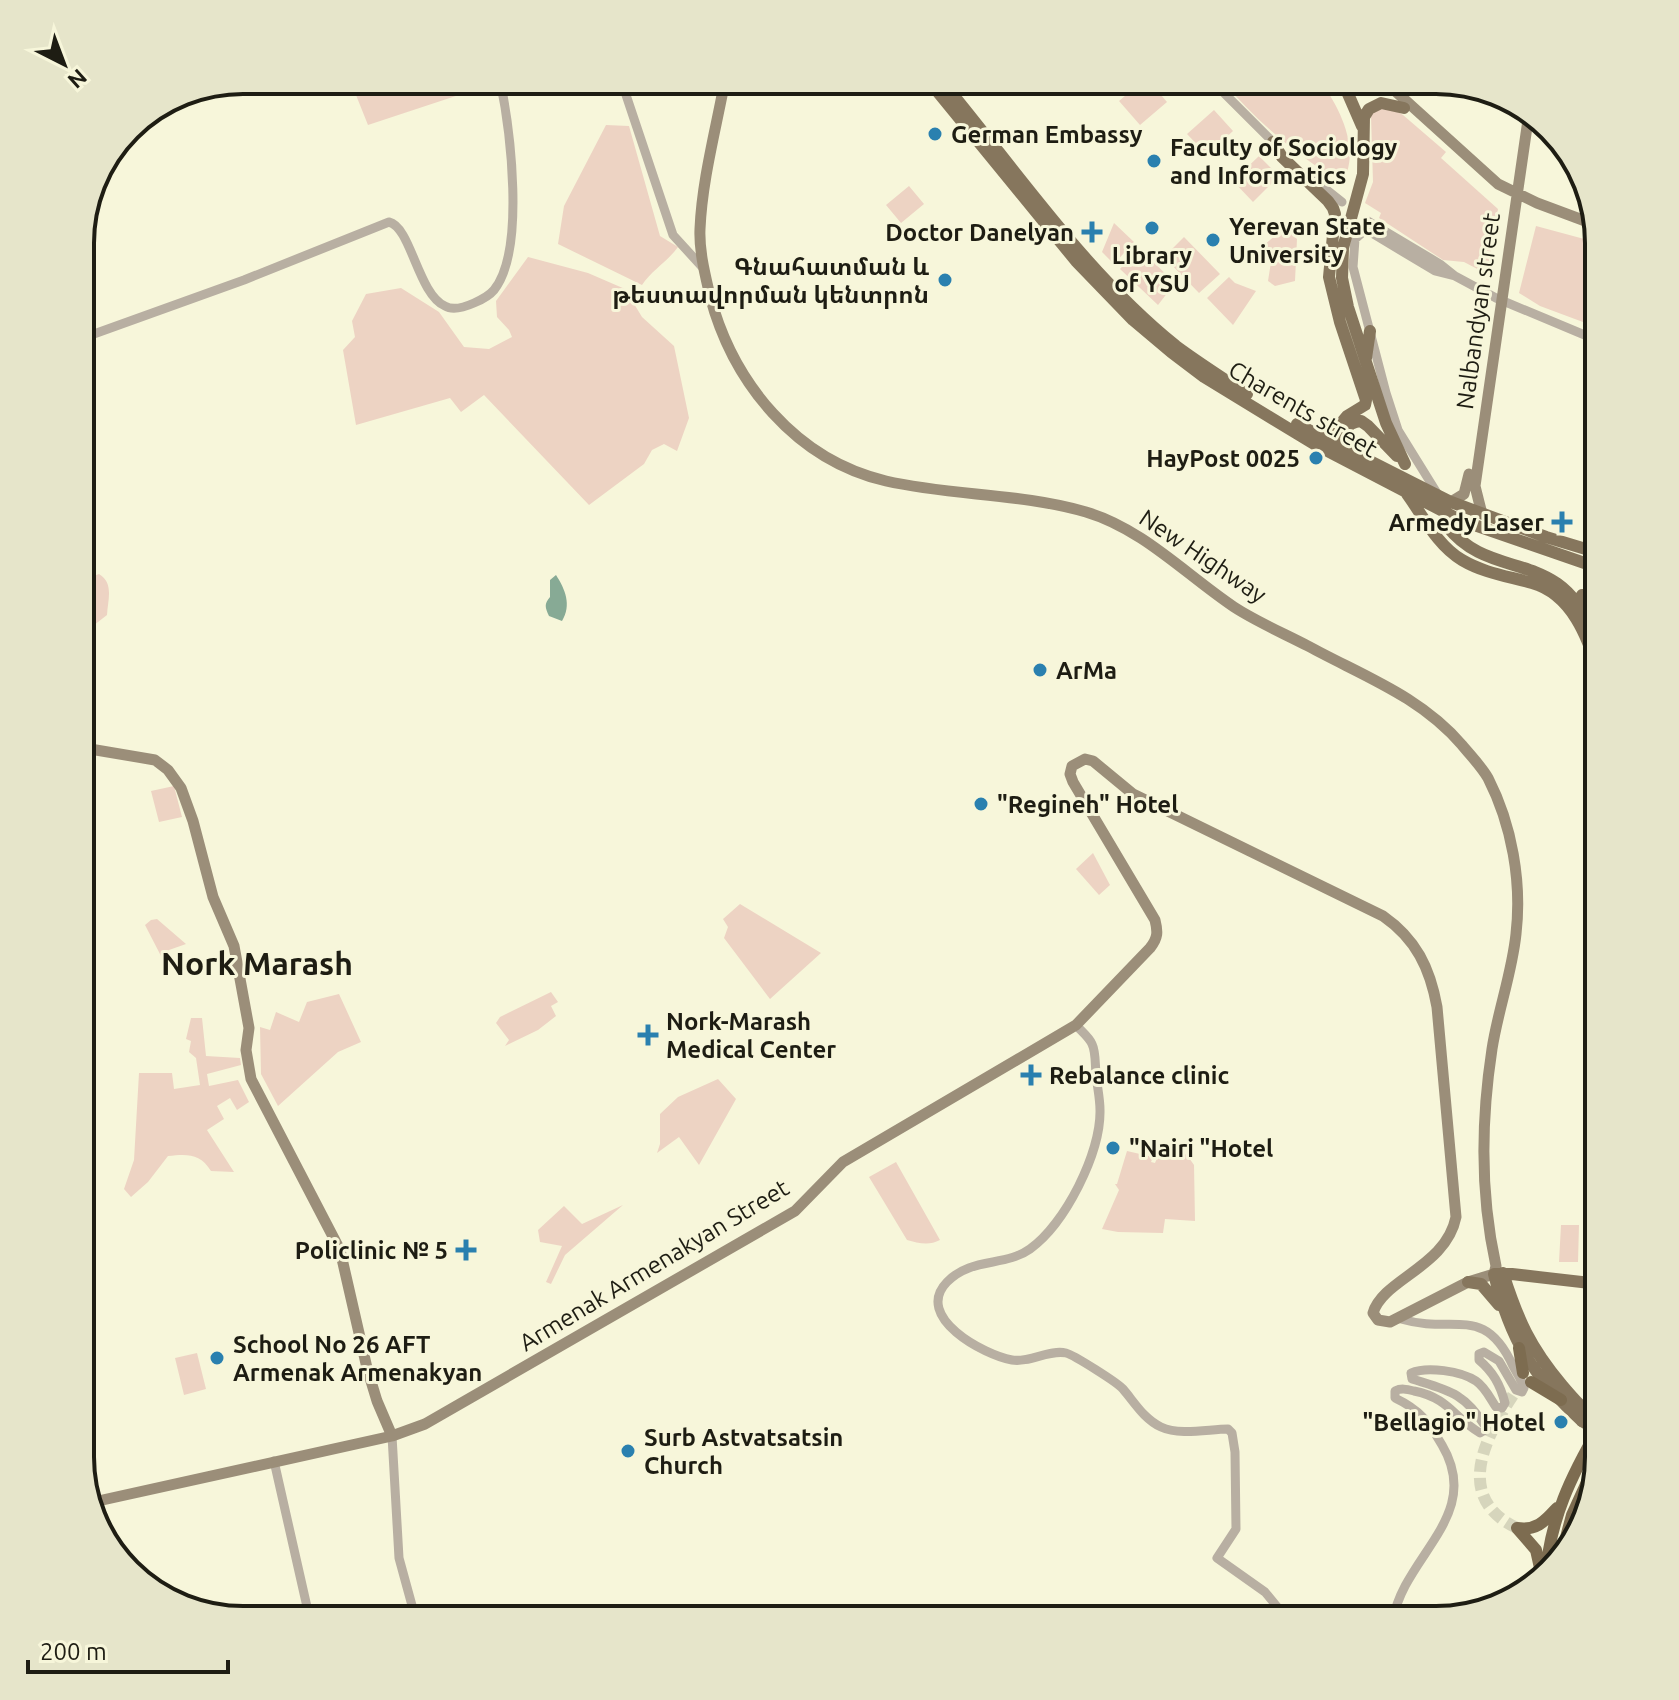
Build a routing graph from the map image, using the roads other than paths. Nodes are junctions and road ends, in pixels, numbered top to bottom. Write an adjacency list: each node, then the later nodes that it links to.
1 (503, 94): 24 (street)
2 (626, 94): 19 (street)
3 (723, 94): 19 (main road, New Highway)
4 (939, 94): 22 (main road, Charents street)
5 (952, 94): 22 (main road, Charents street)
6 (1225, 94): 14 (street)
7 (1348, 94): 13 (main road)
8 (1389, 94): 10 (main road)
9 (1398, 94): 15 (main road)
10 (1404, 108): 13 (main road); 15 (main road)
11 (1521, 121): 15 (main road, Nalbandyan street)
12 (1527, 125): 15 (main road, Nalbandyan street)
13 (1363, 129): 27 (main road)
14 (1273, 142): 16 (street); 25 (main road)
15 (1512, 196): 18 (main road); 21 (main road, Nalbandyan street)
16 (1342, 202)
17 (1368, 221): 20 (street)
18 (1583, 221)
19 (704, 269): 43 (main road, New Highway)
20 (1455, 276): 21 (street); 23 (street)
21 (1500, 300): 26 (street); 32 (main road, Nalbandyan street); 33 (main road, Nalbandyan street)
22 (1137, 317): 28 (main road, Charents street); 30 (main road, Charents street)
23 (1370, 331): 27 (main road); 31 (street)
24 (94, 334)
25 (1346, 335): 27 (main road); 28 (main road)
26 (1585, 335)
27 (1365, 361): 29 (main road)
28 (1327, 440): 29 (main road, Charents street)
29 (1349, 450): 31 (main road, Charents street)
30 (1405, 491): 34 (main road); 36 (main road, Charents street)
31 (1438, 496): 32 (main road, Charents street)
32 (1451, 502): 33 (main road, Charents street)
33 (1482, 514): 35 (main road, Charents street)
34 (1422, 515): 37 (main road); 40 (main road)
35 (1585, 549)
36 (1585, 563)
37 (1551, 578): 38 (main road); 39 (main road)
38 (1585, 598)
39 (1585, 614)
40 (1585, 636)
41 (94, 750): 52 (main road)
42 (1076, 1025): 47 (main road, Armenak Armenakyan Street); 52 (main road, Armenak Armenakyan Street); 63 (street)
43 (1498, 1271): 44 (main road); 45 (main road); 46 (main road); 50 (main road)
44 (1468, 1282): 46 (main road); 47 (main road)
45 (1585, 1282)
46 (1504, 1312): 48 (main road)
47 (1401, 1319): 64 (street)
48 (1519, 1348): 49 (main road); 49 (highway)
49 (1561, 1400): 51 (main road)
50 (1585, 1413)
51 (1585, 1415)
52 (392, 1436): 54 (main road, Armenak Armenakyan Street); 62 (street)
53 (1585, 1452): 56 (highway)
54 (274, 1461): 55 (main road, Armenak Armenakyan Street); 61 (street)
55 (101, 1500)
56 (1562, 1502): 59 (highway); 60 (highway)
57 (1578, 1503): 58 (highway)
58 (1570, 1523)
59 (1548, 1555)
60 (1539, 1564)
61 (307, 1606)
62 (412, 1606)
63 (1276, 1606)
64 (1398, 1606)

